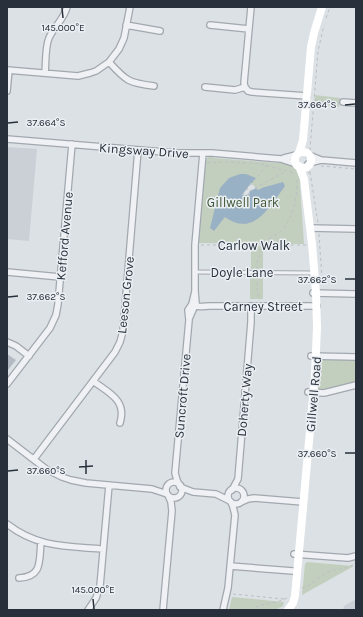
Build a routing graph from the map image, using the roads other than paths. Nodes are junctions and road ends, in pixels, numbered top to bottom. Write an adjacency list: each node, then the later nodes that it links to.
1 (67, 7): 11 (street)
2 (130, 7): 5 (street)
3 (251, 7): 7 (street)
4 (322, 7): 16 (street)
5 (126, 25): 8 (street); 9 (street)
6 (210, 25): 7 (street)
7 (249, 29): 14 (street)
8 (160, 31)
9 (109, 62): 11 (street); 12 (street)
10 (8, 70): 11 (street); 15 (street)
11 (45, 73)
12 (154, 86)
13 (205, 88): 14 (street)
14 (245, 88): 16 (street)
15 (7, 91)
16 (310, 98): 20 (street)
17 (342, 103): 18 (street)
18 (356, 104)
19 (7, 138): 21 (street, Kingsway Drive)
20 (303, 140): 24 (street); 25 (street)
21 (72, 144): 22 (street, Kingsway Drive); 34 (street, Kefford Avenue)
22 (138, 150): 23 (street, Kingsway Drive); 44 (street, Leeson Grove)
23 (203, 153): 26 (street, Kingsway Drive); 32 (street)
24 (297, 154): 25 (street); 26 (street, Kingsway Drive); 28 (street)
25 (308, 154): 28 (street)
26 (281, 158): 28 (street, Kingsway Drive)
27 (356, 163): 28 (street, Kingsway Drive)
28 (307, 167): 29 (street, Gillwell Road)
29 (310, 228): 30 (street); 33 (street, Gillwell Road)
30 (356, 229)
31 (7, 272): 34 (street)
32 (195, 272): 33 (lane, Doyle Lane); 37 (street)
33 (314, 273): 35 (street, Gillwell Road)
34 (60, 277): 41 (street, Kefford Avenue)
35 (314, 293): 36 (street); 39 (street, Gillwell Road)
36 (356, 294)
37 (195, 305): 38 (street, Carney Street); 51 (street, Suncroft Drive)
38 (253, 306): 39 (street, Carney Street); 52 (street, Doherty Way)
39 (315, 306): 42 (street, Gillwell Road)
40 (7, 342): 41 (street)
41 (29, 356): 45 (street, Kefford Avenue)
42 (314, 356): 43 (street); 47 (street, Gillwell Road)
43 (356, 357)
44 (93, 381): 48 (street); 50 (street, Leeson Grove)
45 (7, 384)
46 (356, 385): 47 (street)
47 (311, 392): 65 (street, Gillwell Road)
48 (120, 423)
49 (7, 439): 50 (street)
50 (34, 459): 54 (street)
51 (175, 473): 53 (street, Suncroft Drive); 55 (street, Suncroft Drive)
52 (238, 479): 57 (street, Doherty Way); 59 (street, Doherty Way)
53 (169, 484): 55 (street); 56 (street); 61 (street)
54 (109, 485): 56 (street); 71 (street)
55 (180, 486): 58 (street); 62 (street)
56 (152, 489): 61 (street)
57 (231, 490): 59 (street); 60 (street); 64 (street)
58 (193, 492): 60 (street); 62 (street)
59 (242, 492): 63 (street); 66 (street)
60 (216, 494): 64 (street)
61 (167, 495): 62 (street); 67 (street)
62 (179, 496): 67 (street)
63 (254, 498): 65 (street); 66 (street)
64 (231, 501): 66 (street); 68 (street)
65 (301, 501): 72 (street, Gillwell Road)
66 (241, 502): 68 (street)
67 (172, 511): 78 (street)
68 (235, 515): 74 (street)
69 (7, 524): 70 (street)
70 (41, 542): 71 (street); 76 (street)
71 (104, 549): 77 (street)
72 (296, 555): 73 (street); 75 (street, Gillwell Road); 81 (street, Gillwell Road)
73 (356, 556)
74 (230, 566): 75 (street); 79 (street)
75 (293, 571): 80 (street, Gillwell Road)
76 (19, 578)
77 (88, 610)
78 (163, 610)
79 (223, 610)
80 (284, 610)
81 (288, 610)

